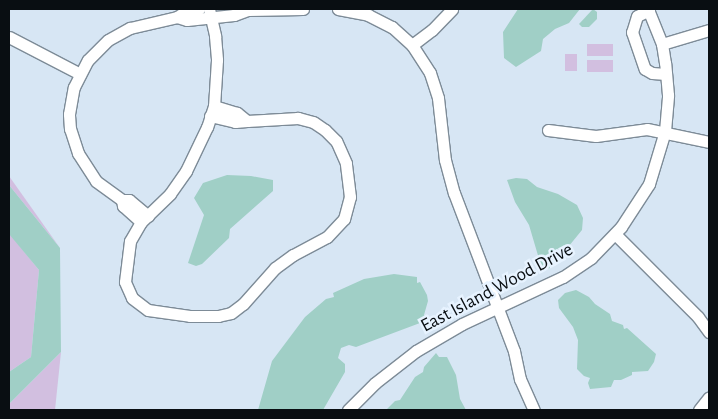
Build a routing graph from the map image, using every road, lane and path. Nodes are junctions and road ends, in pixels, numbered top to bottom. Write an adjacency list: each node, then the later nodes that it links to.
1 (199, 9): 8 (street)
2 (247, 9): 3 (street); 7 (street)
3 (303, 9)
4 (338, 9): 12 (street)
5 (452, 9): 12 (street)
6 (648, 9): 11 (street, East Island Wood Drive); 14 (street)
7 (210, 13): 8 (street); 15 (street)
8 (177, 17): 13 (street)
9 (709, 30): 11 (street)
10 (9, 37): 13 (street)
11 (662, 44): 14 (street, East Island Wood Drive)
12 (412, 45): 21 (street)
13 (80, 74): 19 (street)
14 (666, 74): 17 (street, East Island Wood Drive)
15 (212, 111): 19 (street); 19 (street)
16 (548, 130): 17 (street)
17 (665, 132): 18 (street); 20 (street, East Island Wood Drive)
18 (709, 142)
19 (145, 219)
20 (616, 234): 21 (street, East Island Wood Drive); 22 (street)
21 (497, 308): 24 (street, East Island Wood Drive); 25 (street)
22 (709, 332)
23 (709, 396): 26 (street)
24 (348, 410)
25 (534, 410)
26 (699, 410)

